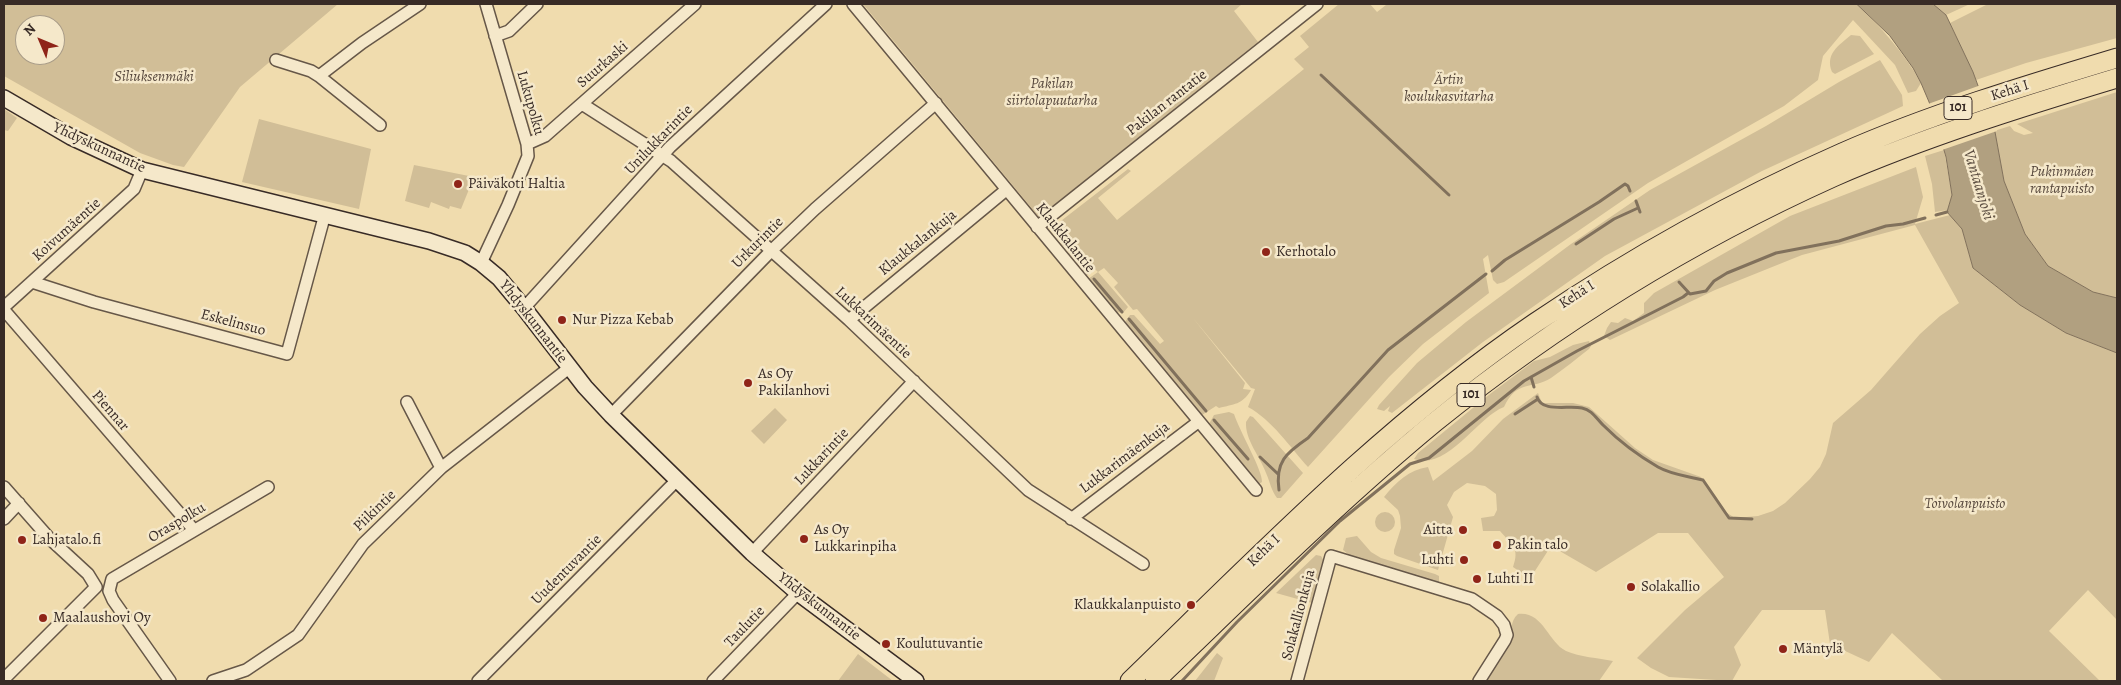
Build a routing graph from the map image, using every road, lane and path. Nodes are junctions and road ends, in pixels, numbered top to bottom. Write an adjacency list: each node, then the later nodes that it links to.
1 (420, 4): 11 (street)
2 (486, 4): 8 (street, Lukupolku)
3 (537, 4): 8 (street)
4 (695, 4): 15 (street, Suurkaski)
5 (826, 4): 18 (street, Unilukkarintie)
6 (853, 4): 14 (street, Klaukkalantie)
7 (1317, 4): 22 (street, Pakilan rantatie)
8 (495, 36): 17 (street, Lukupolku)
9 (2117, 58): 52 (highway, Kehä I / 101)
10 (276, 60): 11 (street)
11 (319, 76): 16 (street)
12 (2117, 78): 53 (highway, Kehä I / 101)
13 (4, 98): 19 (main road, Yhdyskunnantie)
14 (936, 103): 20 (street, Klaukkalantie); 23 (street, Urkurintie)
15 (582, 104): 17 (street, Suurkaski); 18 (street, Lukkarimäentie)
16 (380, 125)
17 (528, 144): 24 (street, Lukupolku)
18 (662, 156): 23 (street, Lukkarimäentie); 26 (street, Unilukkarintie)
19 (142, 170): 21 (main road, Yhdyskunnantie); 25 (street, Koivumäentie)
20 (1006, 190): 22 (street, Klaukkalantie); 28 (street, Klaukkalankuja)
21 (325, 214): 24 (main road, Yhdyskunnantie); 25 (street, Eskelinsuo)
22 (1037, 227): 33 (street, Klaukkalantie)
23 (772, 250): 28 (street, Lukkarimäentie); 32 (street, Urkurintie)
24 (481, 263): 26 (main road, Yhdyskunnantie)
25 (32, 282): 27 (street, Koivumäentie)
26 (524, 308): 29 (main road, Yhdyskunnantie)
27 (4, 309): 42 (street, Piennar)
28 (849, 320): 30 (street, Lukkarimäentie)
29 (569, 368): 32 (main road, Yhdyskunnantie); 34 (street, Piikintie)
30 (914, 381): 41 (street, Lukkarimäentie); 43 (street, Lukkarintie)
31 (407, 402): 34 (street)
32 (612, 415): 35 (main road, Yhdyskunnantie)
33 (1198, 422): 38 (street, Klaukkalantie); 41 (street, Lukkarimäenkuja)
34 (441, 468): 48 (street, Piikintie)
35 (677, 480): 43 (main road, Yhdyskunnantie); 49 (street, Uudentuvantie)
36 (4, 486): 39 (street)
37 (268, 487): 42 (street, Oraspolku)
38 (1256, 490)
39 (19, 503): 40 (street); 46 (street)
40 (4, 519)
41 (1071, 519): 44 (street, Lukkarimäentie)
42 (194, 530): 47 (street, Oraspolku)
43 (752, 553): 45 (main road, Yhdyskunnantie)
44 (1143, 564)
45 (798, 593): 50 (street, Taulutie); 51 (main road, Yhdyskunnantie)
46 (4, 679)
47 (170, 681)
48 (213, 681)
49 (478, 681)
50 (713, 681)
51 (916, 681)
52 (1130, 681)
53 (1155, 681)
54 (1297, 681): 55 (street, Solakallionkuja)
55 (1479, 681)

